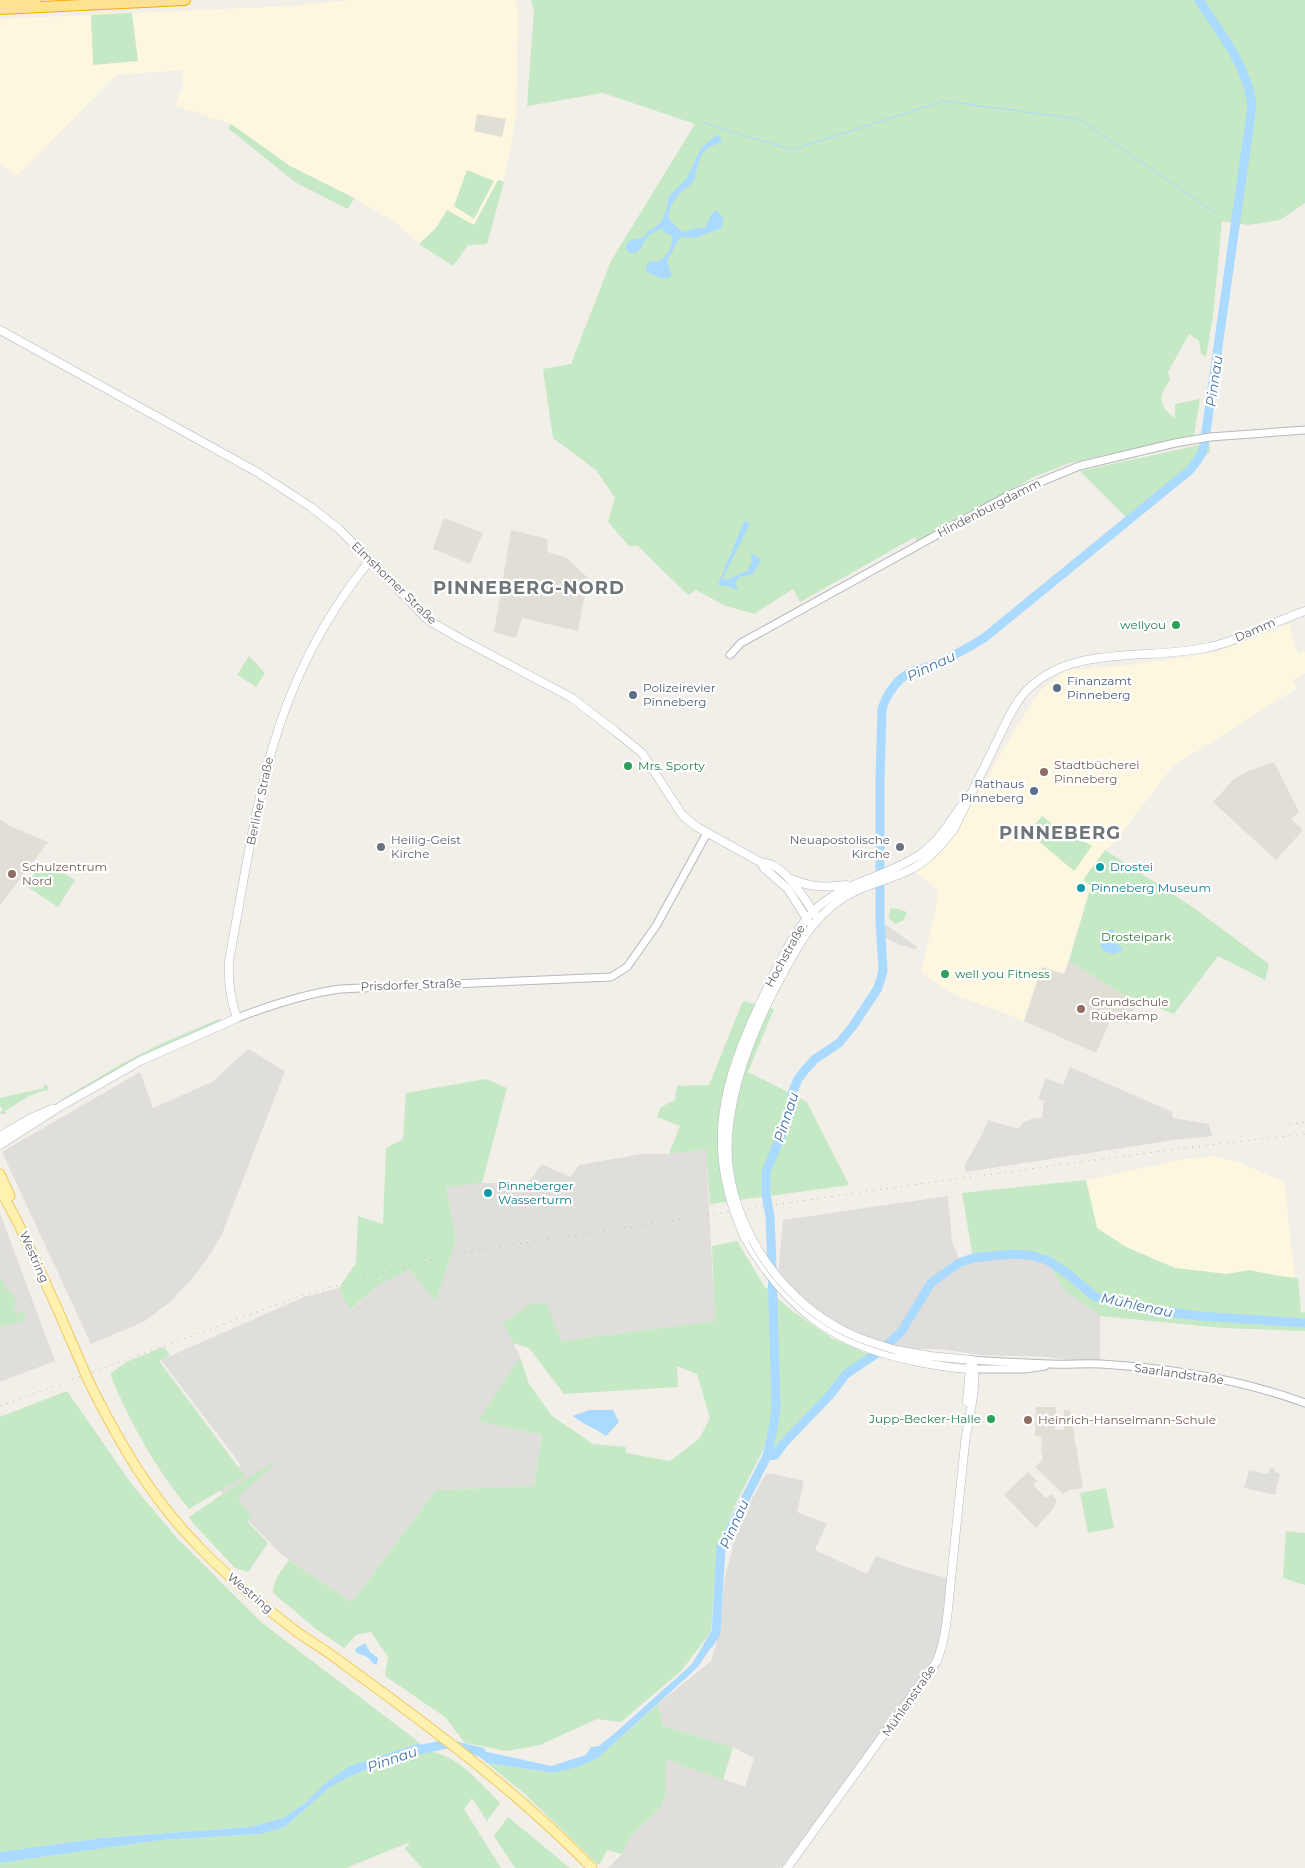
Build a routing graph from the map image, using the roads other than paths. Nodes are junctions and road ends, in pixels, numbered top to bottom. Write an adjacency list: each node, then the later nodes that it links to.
1 (34, 0): 3 (highway)
2 (185, 0): 4 (highway)
3 (0, 1)
4 (0, 9)
5 (0, 330): 7 (main road, Elmshorner Straße)
6 (1305, 430): 9 (street, Hindenburgdamm)
7 (368, 558): 13 (main road, Elmshorner Straße); 25 (main road, Berliner Straße)
8 (1305, 611): 10 (main road, Damm)
9 (730, 655)
10 (972, 790): 11 (main road); 12 (main road)
11 (952, 819): 12 (main road); 14 (main road)
12 (954, 829): 16 (main road)
13 (707, 833): 15 (main road, Elmshorner Straße); 25 (street, Prisdorfer Straße)
14 (918, 856): 16 (main road); 17 (main road)
15 (762, 863): 18 (main road, Elmshorner Straße); 21 (main road, Elmshorner Straße)
16 (915, 866): 17 (main road)
17 (889, 874): 19 (main road)
18 (788, 878): 20 (main road, Elmshorner Straße); 21 (main road, Elmshorner Straße)
19 (870, 881): 20 (main road); 22 (main road)
20 (853, 884): 21 (main road)
21 (810, 915): 22 (main road, Elmshorner Straße); 23 (main road, Elmshorner Straße); 24 (main road, Hochstraße)
22 (818, 919): 23 (main road)
23 (812, 926): 24 (main road)
24 (767, 997): 32 (main road, bridge)
25 (237, 1018): 26 (main road, Prisdorfer Straße)
26 (61, 1106): 27 (main road, Prisdorfer Straße); 28 (main road, Prisdorfer Straße)
27 (0, 1136)
28 (0, 1145)
29 (0, 1174): 31 (main road, Westring)
30 (0, 1189): 31 (main road, Westring)
31 (19, 1225): 37 (main road, Westring, bridge)
32 (895, 1353): 33 (main road); 35 (main road)
33 (972, 1360): 34 (street, Saarlandstraße); 35 (main road, Mühlenstraße)
34 (1050, 1364): 35 (street, Saarlandstraße); 36 (street, Saarlandstraße)
35 (972, 1369): 38 (main road, Mühlenstraße)
36 (1305, 1403)
37 (592, 1868)
38 (787, 1868)

